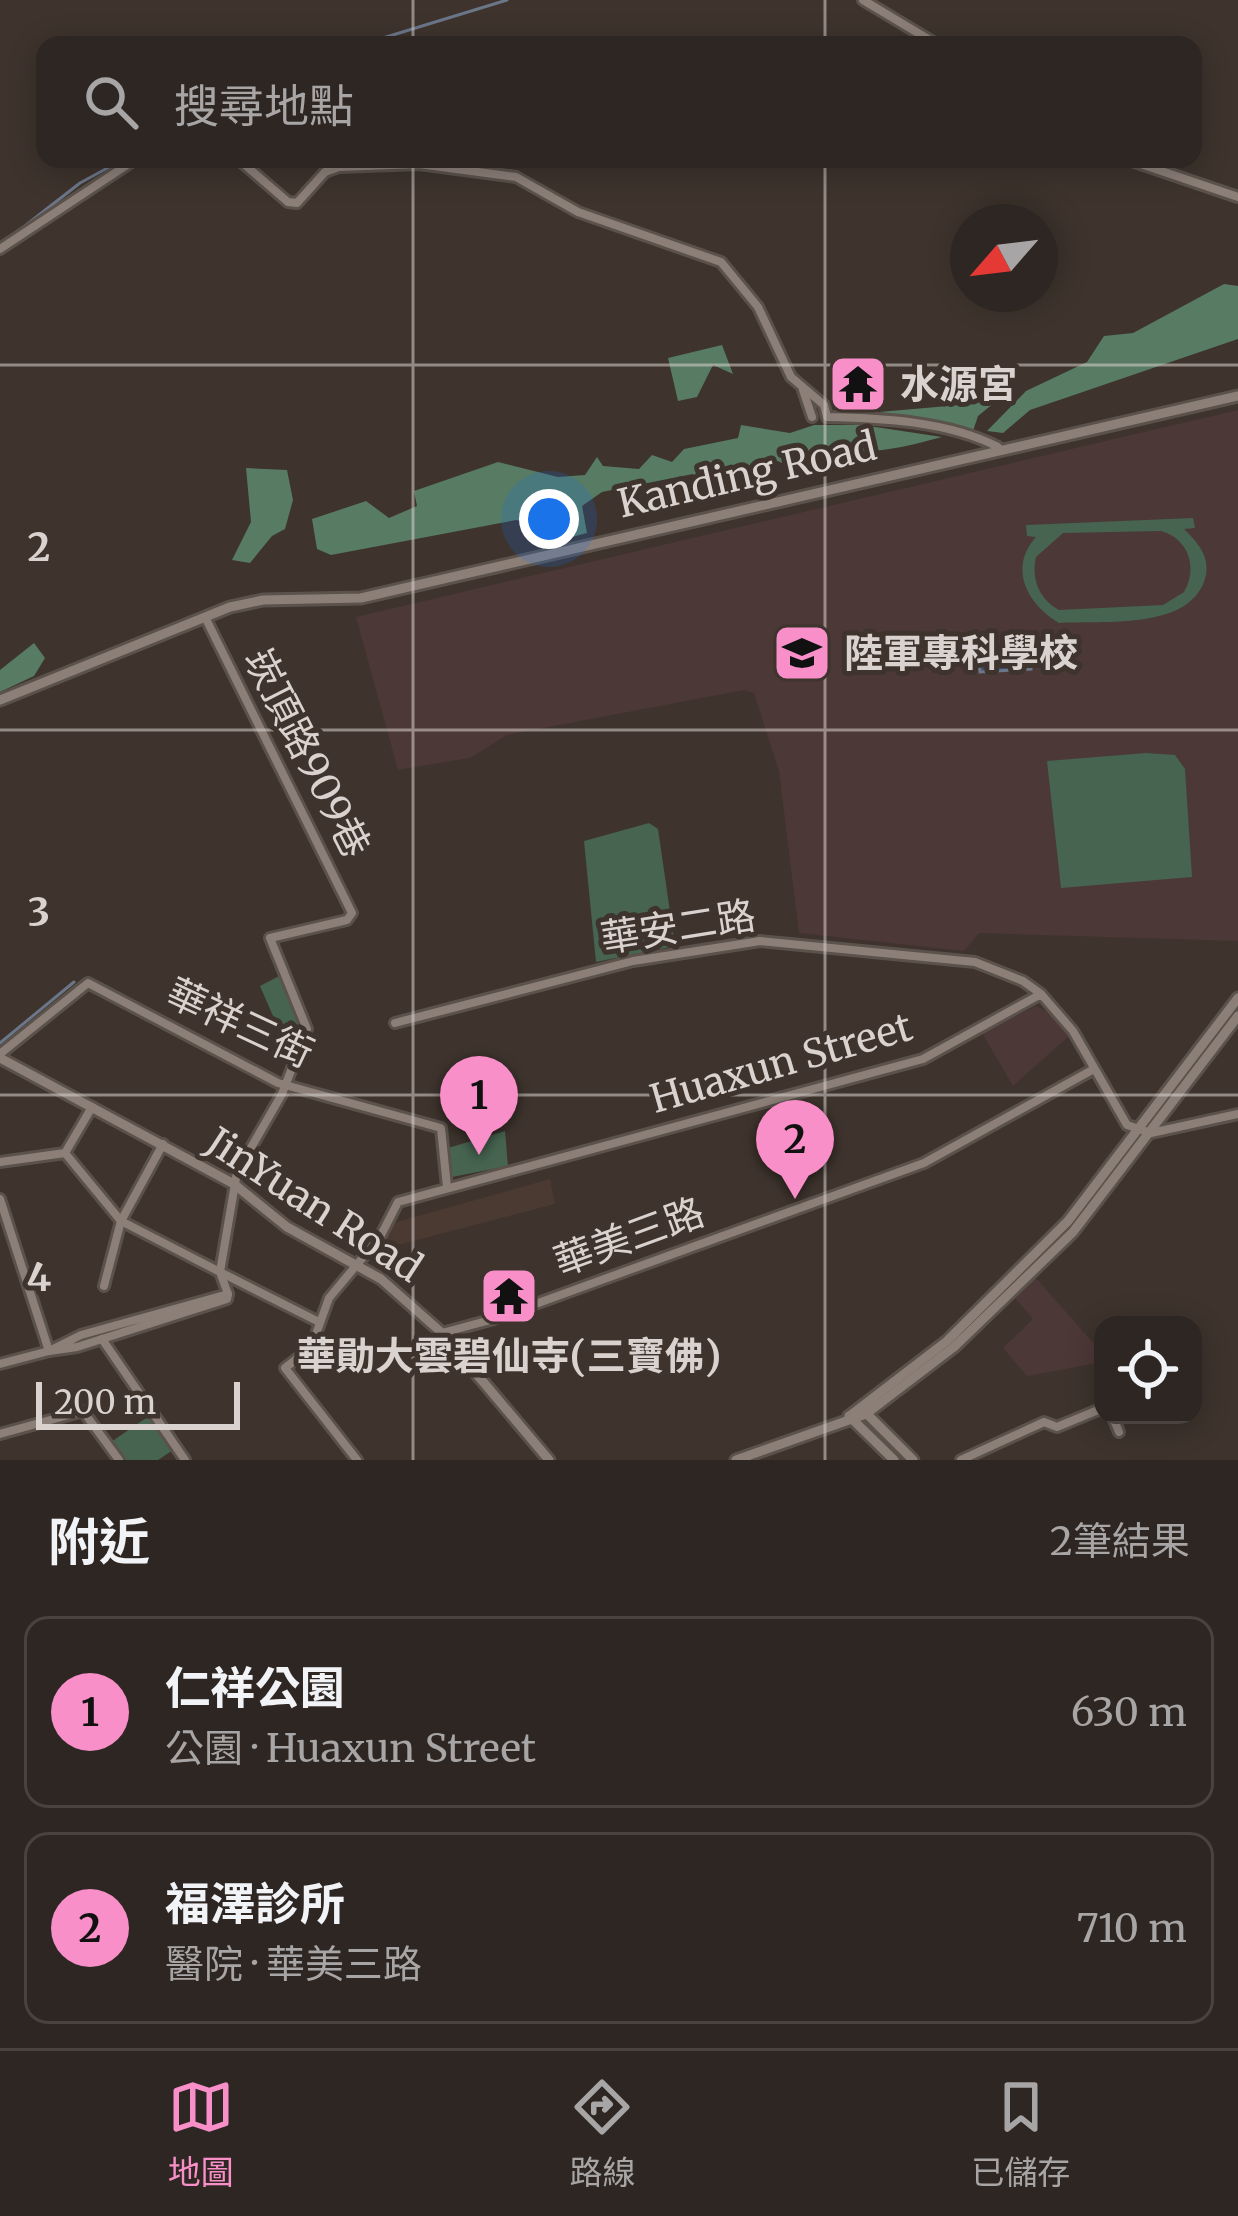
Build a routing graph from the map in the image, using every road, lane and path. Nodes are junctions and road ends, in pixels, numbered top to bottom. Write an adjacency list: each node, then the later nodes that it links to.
1 (863, 0): 2 (street)
2 (923, 36)
3 (122, 168): 9 (street)
4 (248, 168): 5 (street)
5 (336, 168)
6 (449, 168): 10 (street)
7 (1153, 168): 8 (street)
8 (1238, 197)
9 (0, 249)
10 (802, 387): 12 (street); 13 (street)
11 (1238, 396): 13 (street, Kanding Road)
12 (812, 417)
13 (998, 447): 14 (street, Kanding Road)
14 (204, 616): 15 (street, Kanding Road); 22 (street, 崁頂路909巷)
15 (0, 700)
16 (1041, 994): 19 (street, 華安二路); 21 (street); 31 (street, Huaxun Street)
17 (1238, 998): 25 (street)
18 (1238, 1016): 26 (street)
19 (395, 1023)
20 (0, 1056): 22 (street, 華祥三街); 23 (street, JinYuan Road)
21 (1094, 1069): 25 (street); 41 (street, 華美三路)
22 (286, 1084): 30 (street); 31 (street, 華祥三街)
23 (92, 1107): 27 (street, JinYuan Road); 28 (street)
24 (1238, 1114): 26 (street)
25 (1138, 1128): 26 (street); 38 (street)
26 (1150, 1133): 38 (street)
27 (163, 1144): 30 (street, JinYuan Road); 34 (street)
28 (64, 1153): 29 (street); 34 (street)
29 (0, 1162)
30 (233, 1184): 35 (street, JinYuan Road); 36 (street)
31 (447, 1187): 35 (street, Huaxun Street)
32 (0, 1199): 33 (street)
33 (2, 1212): 43 (street)
34 (121, 1221): 36 (street); 37 (street)
35 (356, 1268): 40 (street, Huaxun Street); 41 (street, JinYuan Road)
36 (220, 1272): 39 (street); 40 (street)
37 (104, 1286)
38 (1010, 1289): 45 (street)
39 (228, 1294): 42 (street); 43 (street)
40 (319, 1322): 53 (street, Huaxun Street)
41 (442, 1333): 54 (street, JinYuan Road)
42 (102, 1339): 43 (street); 52 (street)
43 (49, 1351): 44 (street)
44 (0, 1364)
45 (863, 1410): 47 (street); 57 (street)
46 (1094, 1412): 58 (street)
47 (849, 1416): 55 (street); 56 (street)
48 (1116, 1424): 49 (street)
49 (1119, 1432)
50 (0, 1433): 51 (street)
51 (119, 1460)
52 (185, 1460)
53 (357, 1460)
54 (549, 1460)
55 (736, 1460)
56 (894, 1460)
57 (913, 1460)
58 (961, 1460)

